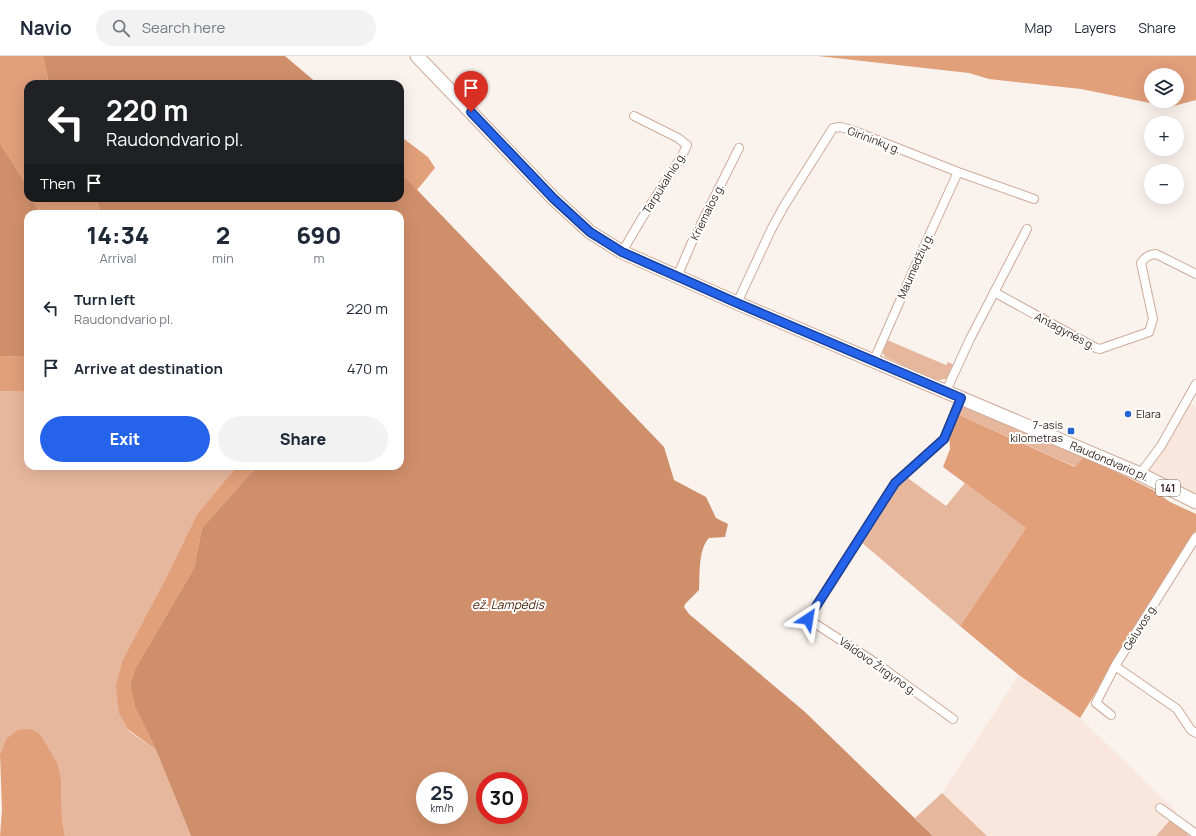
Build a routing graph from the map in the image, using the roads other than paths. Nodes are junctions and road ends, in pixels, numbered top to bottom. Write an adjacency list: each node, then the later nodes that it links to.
1 (417, 56): 7 (main road, Raudondvario pl. / 141)
2 (634, 116): 7 (street, Tarpukalnio g.)
3 (739, 148): 9 (street, Kriemalos g.)
4 (958, 172): 5 (street, Girininkų g.); 11 (street, Girininkų g.); 12 (street, Maumedžių g.)
5 (1034, 199)
6 (1027, 229): 10 (street)
7 (622, 252): 9 (main road, Raudondvario pl. / 141)
8 (1196, 274): 10 (street, Antagynės g.)
9 (677, 277): 11 (main road, Raudondvario pl. / 141)
10 (994, 292): 14 (street)
11 (737, 303): 12 (main road, Raudondvario pl. / 141)
12 (874, 360): 14 (main road, Raudondvario pl. / 141)
13 (1196, 384): 16 (street)
14 (946, 391): 15 (main road, Raudondvario pl. / 141)
15 (961, 398): 16 (main road, Raudondvario pl. / 141); 21 (street, Valdovo Žirgyno g.)
16 (1140, 474): 17 (main road, Raudondvario pl. / 141)
17 (1196, 502)
18 (1196, 537): 19 (street, Gėluvos g.)
19 (1115, 666): 20 (street, Gėluvos g.); 22 (street)
20 (1111, 715)
21 (953, 719)
22 (1196, 733)
23 (1160, 808): 24 (street)
24 (1196, 834)

